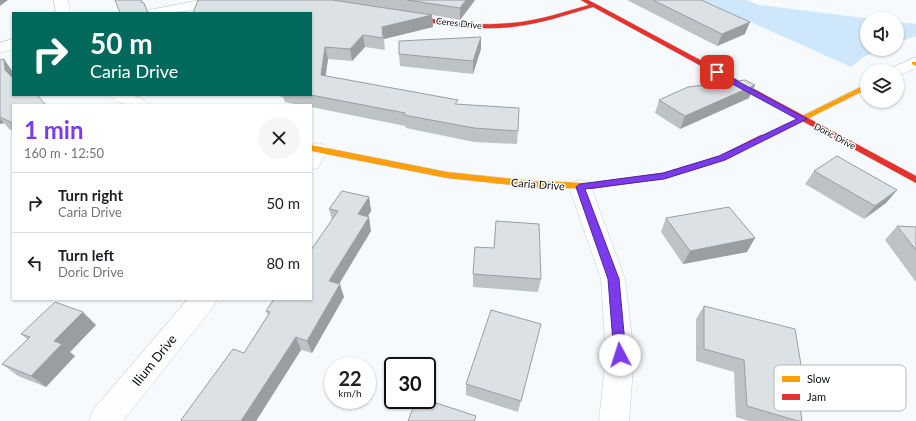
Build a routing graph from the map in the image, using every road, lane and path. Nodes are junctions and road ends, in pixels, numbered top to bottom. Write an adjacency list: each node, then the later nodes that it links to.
1 (61, 0): 5 (street)
2 (249, 0): 6 (street)
3 (584, 0): 4 (street, Doric Drive)
4 (594, 5): 7 (street, Ceres Drive); 15 (street, Doric Drive)
5 (63, 12)
6 (160, 12)
7 (391, 15)
8 (12, 44): 9 (street)
9 (0, 48)
10 (915, 63): 11 (street)
11 (904, 68)
12 (860, 90): 15 (street, Caria Drive)
13 (121, 96): 14 (street)
14 (138, 104)
15 (803, 119): 17 (street, Doric Drive); 18 (street, Caria Drive)
16 (313, 153): 18 (street, Caria Drive)
17 (916, 180)
18 (580, 187): 21 (street)
19 (203, 300): 20 (street, Ilium Drive)
20 (104, 421)
21 (614, 421)

